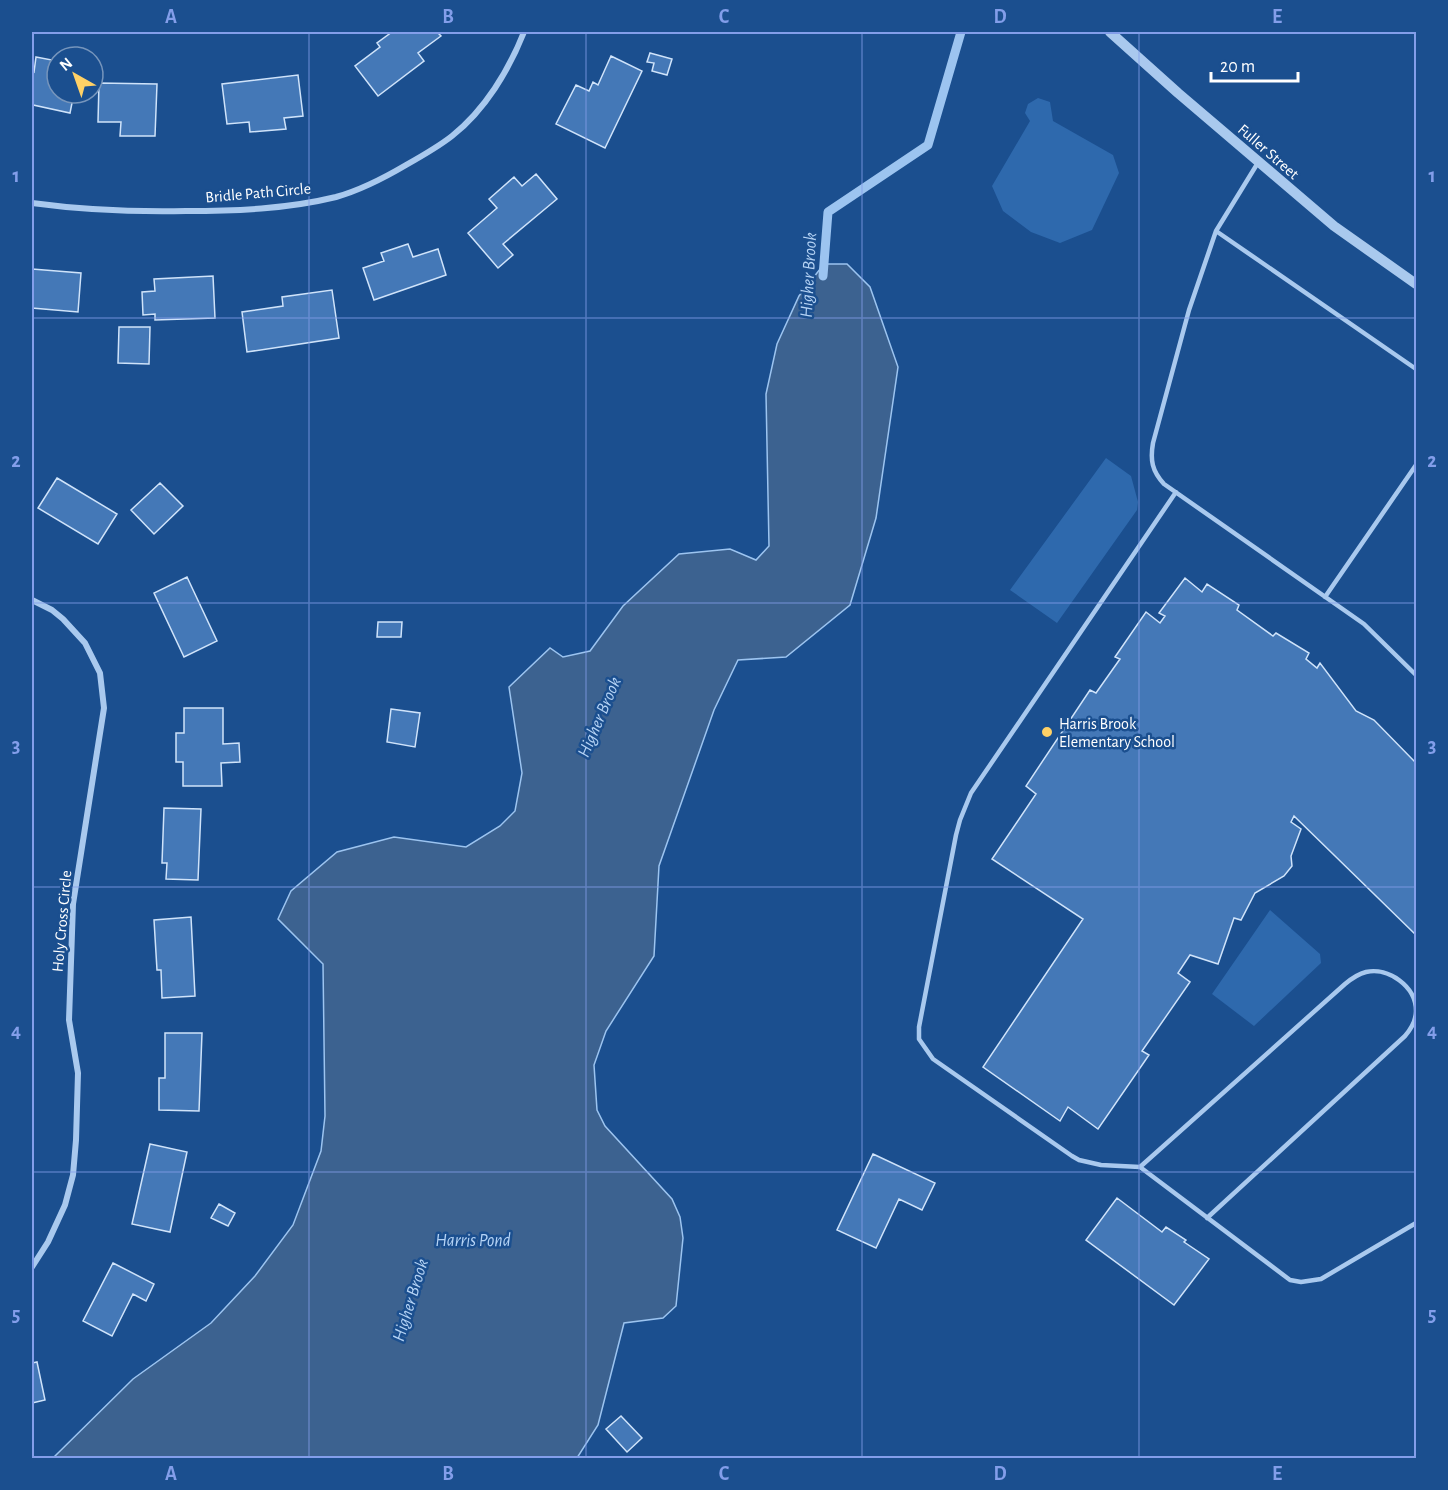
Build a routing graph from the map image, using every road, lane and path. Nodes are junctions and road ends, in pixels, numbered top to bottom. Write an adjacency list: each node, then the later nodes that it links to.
1 (524, 32): 4 (street, Bridle Path Circle)
2 (1110, 32): 3 (street, Fuller Street)
3 (1259, 161): 5 (lane); 6 (street, Fuller Street)
4 (32, 203)
5 (1216, 231): 7 (lane); 9 (lane)
6 (1416, 284)
7 (1416, 369)
8 (1416, 465): 10 (lane)
9 (1176, 492): 10 (lane); 15 (lane)
10 (1325, 597): 12 (lane)
11 (32, 600): 18 (street, Holy Cross Circle)
12 (1416, 675)
13 (1416, 989): 14 (lane)
14 (1410, 993): 15 (lane); 16 (lane)
15 (1140, 1167): 16 (lane)
16 (1207, 1218): 17 (lane)
17 (1416, 1223)
18 (32, 1267)

